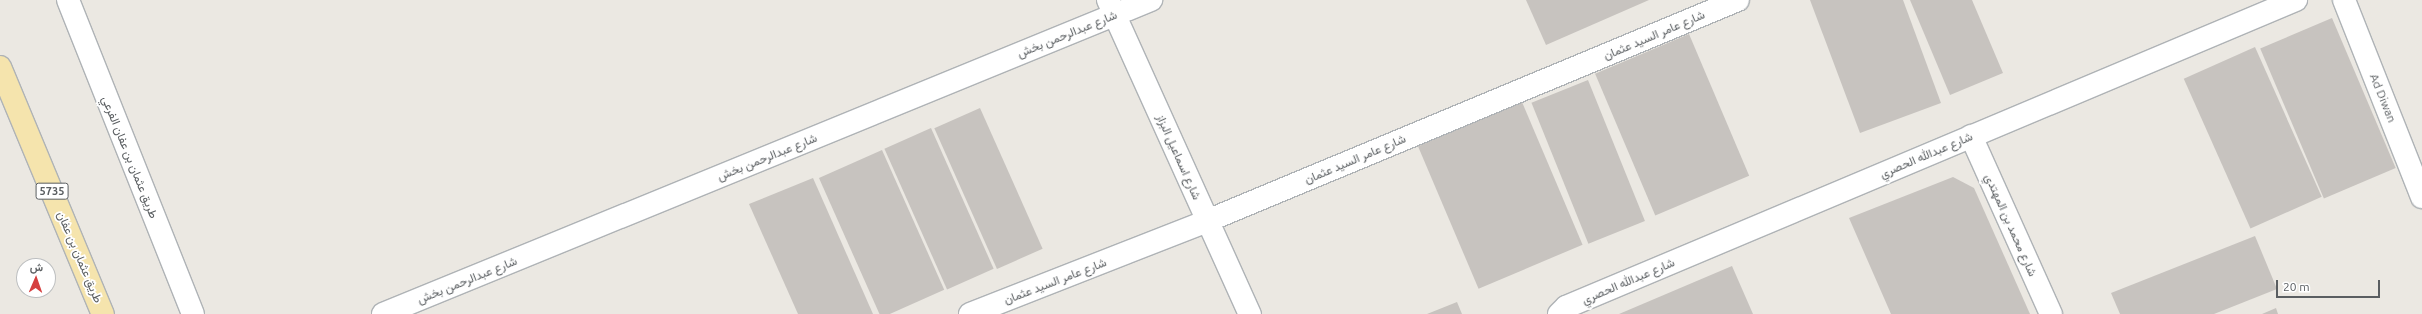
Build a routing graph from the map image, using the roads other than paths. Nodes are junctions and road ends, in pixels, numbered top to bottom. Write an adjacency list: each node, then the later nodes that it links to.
1 (68, 0): 12 (street, طريق عثمان بن عفان الفرعي)
2 (1151, 0): 6 (street, شارع عبدالرحمن بخش)
3 (1738, 0): 10 (street, شارع عامر السيد عثمان)
4 (2296, 0): 8 (street, شارع عبدالله الحصري)
5 (2344, 0): 9 (street, Ad Diwan)
6 (1111, 8): 10 (street, شارع اسماعيل البزاز); 13 (street, شارع عبدالرحمن بخش)
7 (0, 67): 11 (main road, طريق عثمان بن عفان / 5735)
8 (1971, 136): 16 (street, شارع عبدالله الحصري); 17 (street, شارع محمد بن المهتدي)
9 (2422, 196)
10 (1207, 221): 14 (street, شارع عامر السيد عثمان); 15 (street, شارع اسماعيل البزاز)
11 (103, 314)
12 (192, 314)
13 (383, 314)
14 (970, 314)
15 (1250, 314)
16 (1559, 314)
17 (2051, 314)

